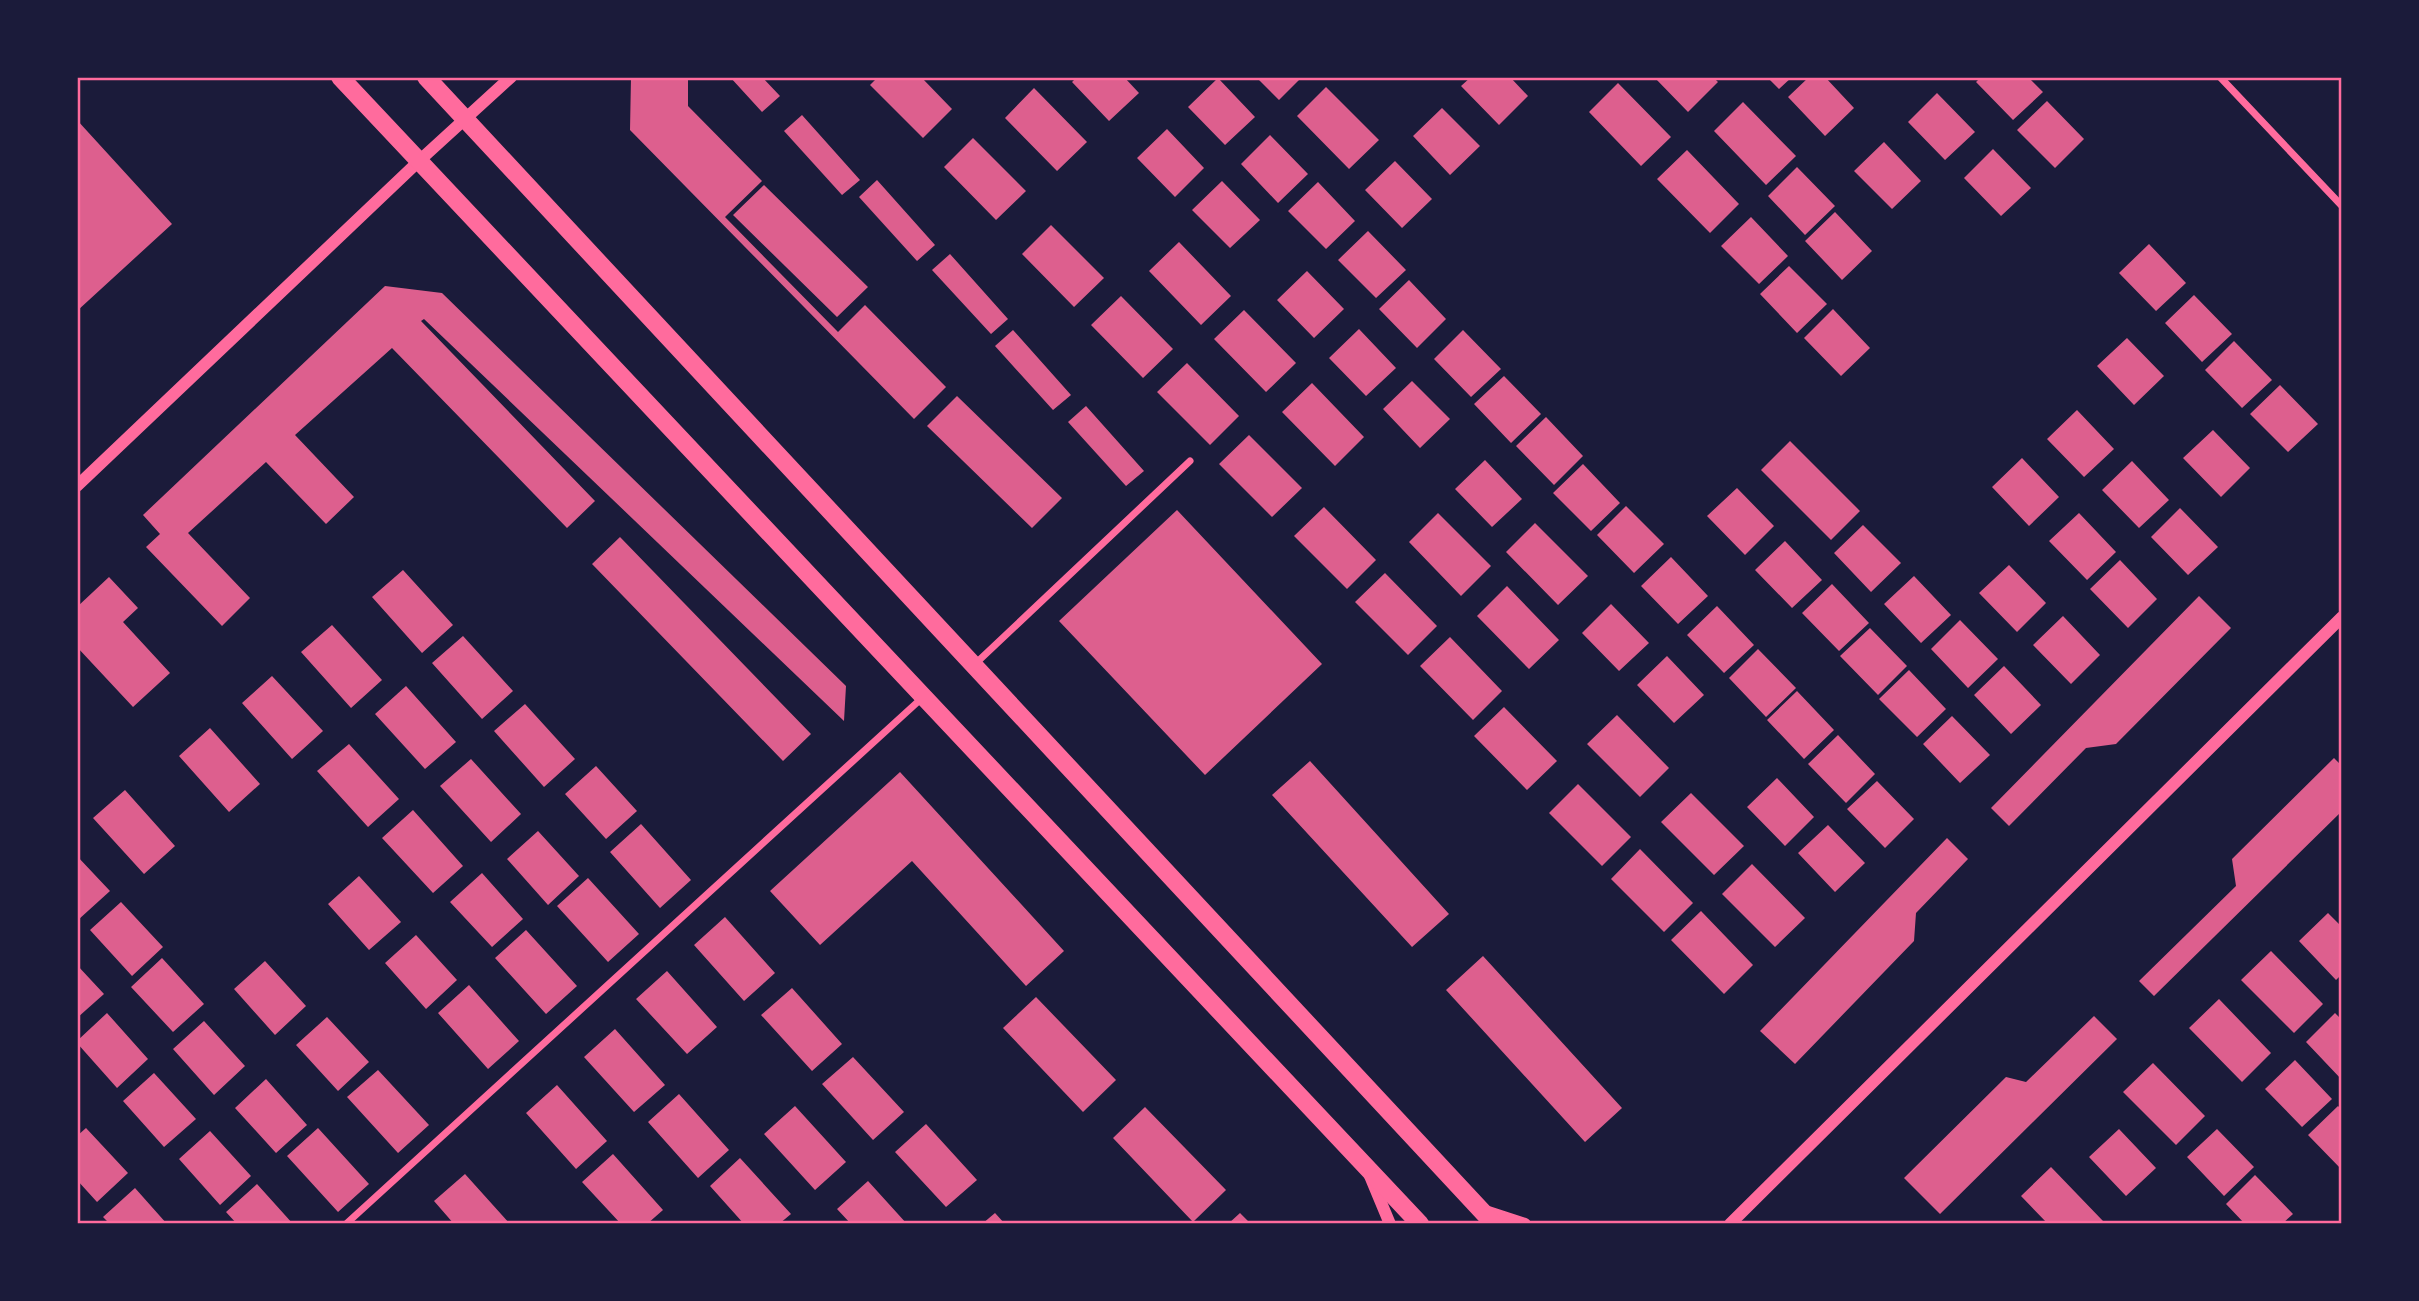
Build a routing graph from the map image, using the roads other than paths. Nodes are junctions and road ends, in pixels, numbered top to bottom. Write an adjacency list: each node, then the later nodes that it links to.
1 (340, 77): 6 (main road)
2 (426, 77): 5 (main road)
3 (511, 77): 5 (street)
4 (2220, 77): 7 (street)
5 (465, 119): 6 (street); 11 (main road)
6 (419, 161): 9 (street); 12 (main road)
7 (2342, 206)
8 (1190, 461): 11 (street)
9 (77, 486)
10 (2342, 617): 20 (street)
11 (973, 665): 14 (main road)
12 (923, 697): 13 (main road); 15 (street)
13 (1365, 1166): 16 (street); 17 (main road)
14 (1480, 1209): 18 (main road); 19 (street)
15 (346, 1224)
16 (1390, 1224)
17 (1420, 1224)
18 (1494, 1224)
19 (1525, 1224)
20 (1730, 1224)

